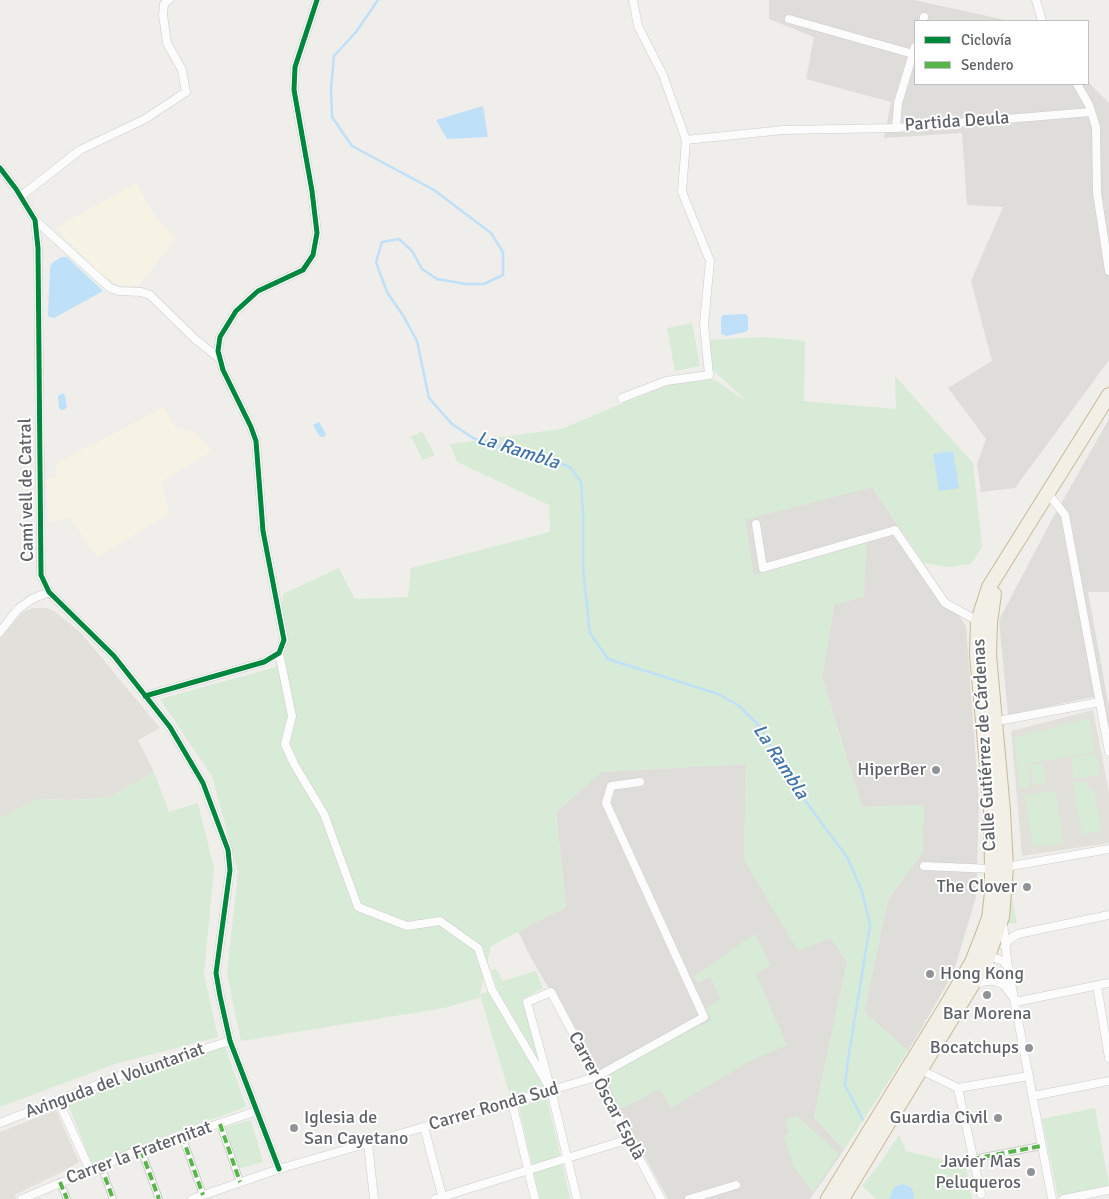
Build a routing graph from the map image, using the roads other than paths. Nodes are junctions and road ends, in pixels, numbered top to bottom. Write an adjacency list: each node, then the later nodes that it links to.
1 (169, 0): 13 (street)
2 (317, 0): 16 (street)
3 (633, 0): 11 (street)
4 (1036, 0): 6 (street)
5 (789, 19): 7 (street, Partida Deula)
6 (1042, 20)
7 (914, 50): 10 (street, Partida Deula)
8 (1078, 85): 9 (street)
9 (1091, 112): 10 (street, Partida Deula); 15 (street)
10 (896, 128): 11 (street)
11 (686, 140): 18 (street)
12 (0, 168): 13 (street, Camí vell de Catral)
13 (21, 196): 14 (street, Camí vell de Catral)
14 (34, 220): 16 (street); 22 (street, Camí vell de Catral)
15 (1109, 271)
16 (220, 359): 26 (street)
17 (1109, 395): 19 (highway)
18 (622, 398)
19 (1047, 492): 21 (highway); 28 (street)
20 (756, 524): 23 (street)
21 (1009, 556): 23 (highway, Calle Gutiérrez de Cárdenas); 29 (highway, Calle Gutiérrez de Cárdenas)
22 (49, 592): 24 (street); 27 (street, Camí vell de Catral)
23 (978, 621): 36 (highway, Calle Gutiérrez de Cárdenas)
24 (4, 622): 25 (street)
25 (0, 632)
26 (279, 653): 27 (street); 55 (street)
27 (145, 696): 48 (street, Camí vell de Catral)
28 (1100, 702): 30 (street); 32 (street)
29 (994, 706): 30 (street); 31 (highway, Calle Gutiérrez de Cárdenas)
30 (1003, 720): 31 (street)
31 (997, 738): 36 (highway, Calle Gutiérrez de Cárdenas)
32 (1109, 752)
33 (640, 782): 52 (street, Carrer Ronda Sud)
34 (1109, 849): 36 (street)
35 (924, 866): 36 (street)
36 (999, 868): 38 (highway, Calle Gutiérrez de Cárdenas)
37 (1109, 915): 39 (street)
38 (996, 917): 39 (street); 40 (highway, Calle Gutiérrez de Cárdenas); 41 (highway, Calle Gutiérrez de Cárdenas)
39 (1005, 946): 42 (street)
40 (987, 959): 41 (street); 42 (street); 44 (highway, Calle Gutiérrez de Cárdenas); 45 (street)
41 (972, 962): 93 (highway, Calle Gutiérrez de Cárdenas)
42 (1008, 968): 47 (street)
43 (1109, 983): 46 (street)
44 (972, 985): 45 (street); 50 (highway, Calle Gutiérrez de Cárdenas)
45 (1004, 985): 47 (street)
46 (1097, 986): 47 (street); 49 (street)
47 (1015, 1002): 51 (street)
48 (230, 1041): 57 (street, Avinguda del Voluntariat); 59 (street, Camí vell de Catral)
49 (1109, 1058)
50 (921, 1070): 54 (street); 94 (highway, Calle Gutiérrez de Cárdenas)
51 (1029, 1076): 54 (street); 56 (street)
52 (596, 1077): 55 (street, Carrer Ronda Sud); 55 (street, Carrer Òscar Esplà); 64 (street, Carrer Òscar Esplà)
53 (1109, 1081): 56 (street)
54 (958, 1088): 69 (street)
55 (551, 1090): 58 (street, Carrer Ronda Sud); 68 (street)
56 (1033, 1096): 66 (street)
57 (58, 1100): 60 (street, Avinguda del Voluntariat); 72 (street)
58 (512, 1102): 62 (street, Carrer Ronda Sud); 73 (street)
59 (257, 1112): 61 (street, Carrer la Fraternitat); 71 (street, Camí vell de Catral)
60 (0, 1123)
61 (220, 1124): 63 (street, Carrer la Fraternitat); 75 (street)
62 (424, 1127): 65 (street, Carrer Ronda Sud); 81 (street)
63 (182, 1136): 67 (street, Carrer la Fraternitat); 80 (street)
64 (629, 1139): 68 (street); 91 (street, Carrer Òscar Esplà)
65 (368, 1143): 71 (street, Carrer Ronda Sud); 88 (street)
66 (1041, 1146): 69 (street); 95 (street)
67 (141, 1150): 70 (street, Carrer la Fraternitat); 85 (street)
68 (567, 1159): 73 (street); 90 (street)
69 (973, 1159): 79 (street)
70 (101, 1166): 72 (street, Carrer la Fraternitat); 84 (street)
71 (279, 1169): 75 (street, Carrer Ronda Sud)
72 (90, 1170): 74 (street, Carrer la Fraternitat)
73 (529, 1171): 81 (street); 89 (street)
74 (60, 1182): 82 (street, Carrer la Fraternitat); 83 (street)
75 (240, 1182): 77 (street, Carrer Ronda Sud)
76 (736, 1185): 92 (street)
77 (216, 1190): 80 (street, Carrer Ronda Sud); 87 (street)
78 (1109, 1190): 96 (street)
79 (981, 1194)
80 (203, 1195): 86 (street, Carrer Ronda Sud)
81 (440, 1198)
82 (22, 1199)
83 (67, 1199)
84 (113, 1199)
85 (159, 1199)
86 (192, 1199)
87 (219, 1199)
88 (374, 1199)
89 (535, 1199)
90 (577, 1199)
91 (661, 1199)
92 (689, 1199)
93 (828, 1199)
94 (842, 1199)
95 (1052, 1199)
96 (1064, 1199)

